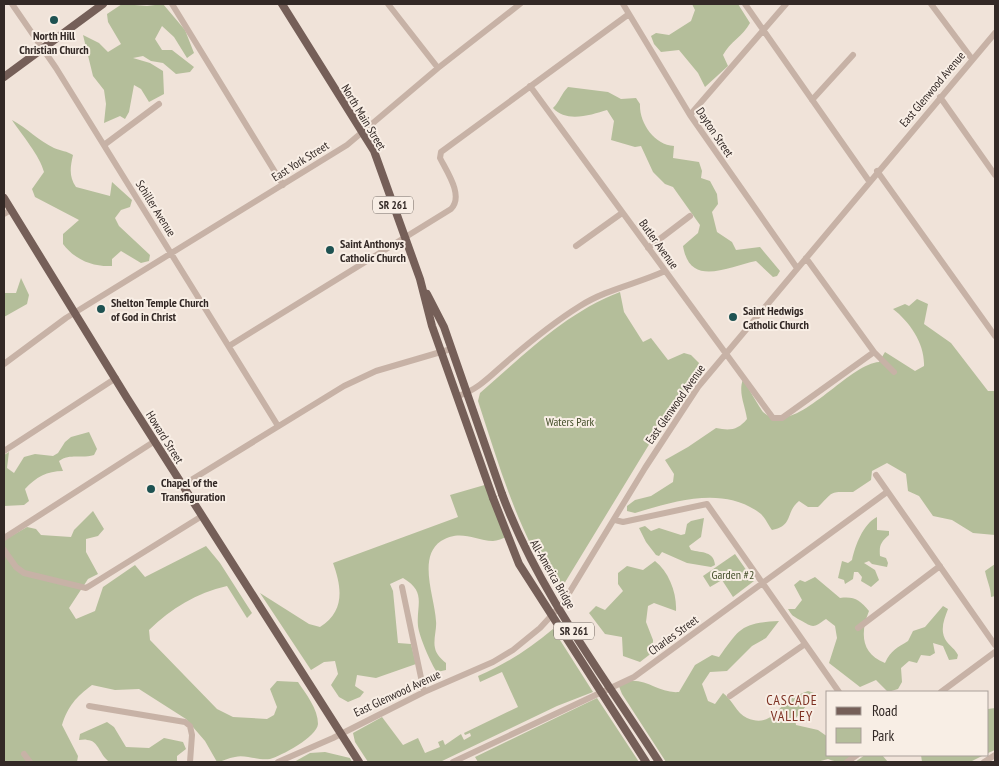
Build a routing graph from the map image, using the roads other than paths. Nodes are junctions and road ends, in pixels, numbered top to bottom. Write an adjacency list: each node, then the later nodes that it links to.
1 (12, 4): 14 (street, Schiller Avenue)
2 (102, 4): 14 (main road)
3 (172, 4): 29 (street)
4 (282, 4): 24 (main road, North Main Street / SR 261)
5 (388, 4): 17 (street)
6 (520, 4): 17 (street, East York Street)
7 (623, 4): 11 (street, Dayton Street)
8 (745, 4): 12 (street)
9 (786, 4): 12 (street)
10 (931, 4): 16 (street)
11 (629, 14): 19 (street); 23 (street, Dayton Street)
12 (763, 30): 21 (street); 23 (street)
13 (995, 33): 16 (street, East Glenwood Avenue)
14 (43, 48): 18 (main road); 25 (street, Schiller Avenue)
15 (853, 55): 21 (street)
16 (972, 59): 20 (street, East Glenwood Avenue)
17 (438, 68): 24 (street, East York Street)
18 (4, 77)
19 (530, 86): 32 (street, Butler Avenue); 35 (street)
20 (940, 97): 26 (street, East Glenwood Avenue); 27 (street)
21 (812, 100): 28 (street)
22 (159, 104): 25 (street)
23 (690, 115): 40 (street, Dayton Street)
24 (363, 132): 29 (street, East York Street); 35 (main road, North Main Street / SR 261)
25 (104, 145): 38 (street, Schiller Avenue)
26 (877, 171): 28 (street, East Glenwood Avenue); 44 (street)
27 (995, 175)
28 (869, 181): 39 (street, East Glenwood Avenue)
29 (283, 185): 38 (street, East York Street)
30 (4, 198): 31 (main road, Howard Street)
31 (11, 210): 33 (street); 43 (main road, Howard Street)
32 (622, 212): 36 (street); 37 (street, Butler Avenue)
33 (4, 214)
34 (690, 216): 37 (street)
35 (405, 238): 42 (main road, North Main Street / SR 261); 45 (street)
36 (576, 246)
37 (648, 248): 41 (street, Butler Avenue)
38 (172, 254): 43 (street, East York Street); 45 (street, Schiller Avenue)
39 (806, 258): 40 (street, East Glenwood Avenue); 48 (street)
40 (797, 268): 49 (street, East Glenwood Avenue)
41 (665, 271): 49 (street, Butler Avenue); 53 (street)
42 (420, 279): 46 (main road, North Main Street / SR 261); 47 (main road, North Main Street / SR 261)
43 (75, 314): 50 (street, East York Street); 52 (main road, Howard Street)
44 (995, 336)
45 (229, 346): 55 (street, Schiller Avenue)
46 (451, 350): 47 (street); 53 (main road, North Main Street / SR 261)
47 (442, 351): 53 (main road, North Main Street / SR 261); 55 (street)
48 (874, 352): 49 (street, Butler Avenue); 51 (street)
49 (726, 353): 64 (street, East Glenwood Avenue)
50 (4, 364)
51 (894, 372)
52 (116, 378): 56 (main road, Howard Street); 57 (street)
53 (462, 395): 54 (main road, North Main Street / SR 261)
54 (466, 405): 61 (main road, North Main Street / SR 261); 62 (main road, North Main Street / SR 261)
55 (278, 426): 59 (street)
56 (155, 441): 59 (main road, Howard Street); 65 (street)
57 (4, 451)
58 (876, 475): 60 (street)
59 (183, 486): 63 (main road, Howard Street)
60 (887, 492): 67 (street); 68 (street, Charles Street)
61 (502, 494): 88 (main road, All-America Bridge / SR 261, bridge)
62 (493, 498): 87 (main road, All-America Bridge / SR 261, bridge)
63 (202, 516): 66 (street); 79 (main road, Howard Street)
64 (615, 520): 68 (street); 76 (street, East Glenwood Avenue)
65 (4, 538)
66 (4, 550)
67 (940, 566): 70 (street); 72 (street)
68 (763, 583): 71 (street); 86 (street, Charles Street)
69 (402, 587): 76 (street)
70 (858, 628)
71 (805, 644): 74 (street); 77 (street)
72 (995, 645)
73 (995, 652): 75 (street)
74 (838, 691)
75 (942, 691)
76 (424, 692): 79 (street, East Glenwood Avenue)
77 (730, 696)
78 (89, 706): 83 (street)
79 (340, 733): 84 (street, East Glenwood Avenue); 85 (main road, Howard Street)
80 (24, 754): 82 (street)
81 (995, 755): 89 (street)
82 (30, 762)
83 (190, 762)
84 (278, 762)
85 (359, 762)
86 (453, 762)
87 (646, 762)
88 (659, 762)
89 (984, 762)

